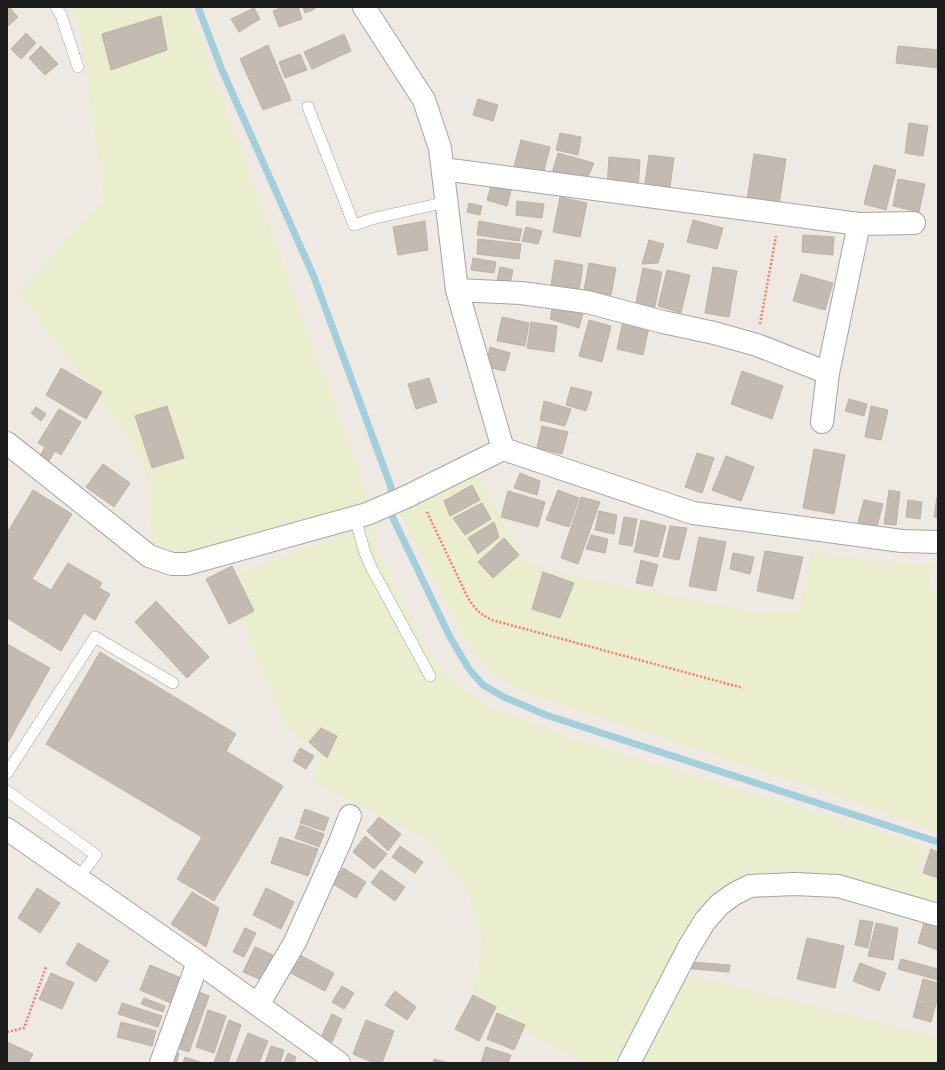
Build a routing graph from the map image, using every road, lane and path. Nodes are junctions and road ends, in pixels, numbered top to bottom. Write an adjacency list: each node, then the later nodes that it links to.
1 (56, 7): 3 (lane)
2 (364, 7): 5 (street)
3 (78, 67)
4 (308, 107): 6 (lane)
5 (443, 169): 6 (street); 7 (street)
6 (447, 202): 10 (street)
7 (780, 214): 9 (street); 11 (path)
8 (914, 223): 9 (street)
9 (859, 224): 12 (street)
10 (457, 290): 11 (street); 15 (street)
11 (757, 345): 12 (street)
12 (828, 372): 13 (street)
13 (822, 422)
14 (7, 443): 17 (street)
15 (503, 449): 16 (street); 18 (street)
16 (412, 494): 17 (street); 21 (path)
17 (361, 516): 19 (lane)
18 (938, 542)
19 (430, 676)
20 (173, 683): 22 (lane)
21 (744, 688)
22 (7, 774)
23 (7, 791): 26 (lane)
24 (350, 816): 30 (street)
25 (7, 828): 26 (street)
26 (78, 878): 28 (street)
27 (938, 915): 34 (street)
28 (198, 962): 30 (street); 32 (street)
29 (46, 967): 31 (path)
30 (258, 1005): 33 (street)
31 (7, 1032)
32 (160, 1063)
33 (339, 1063)
34 (629, 1063)

